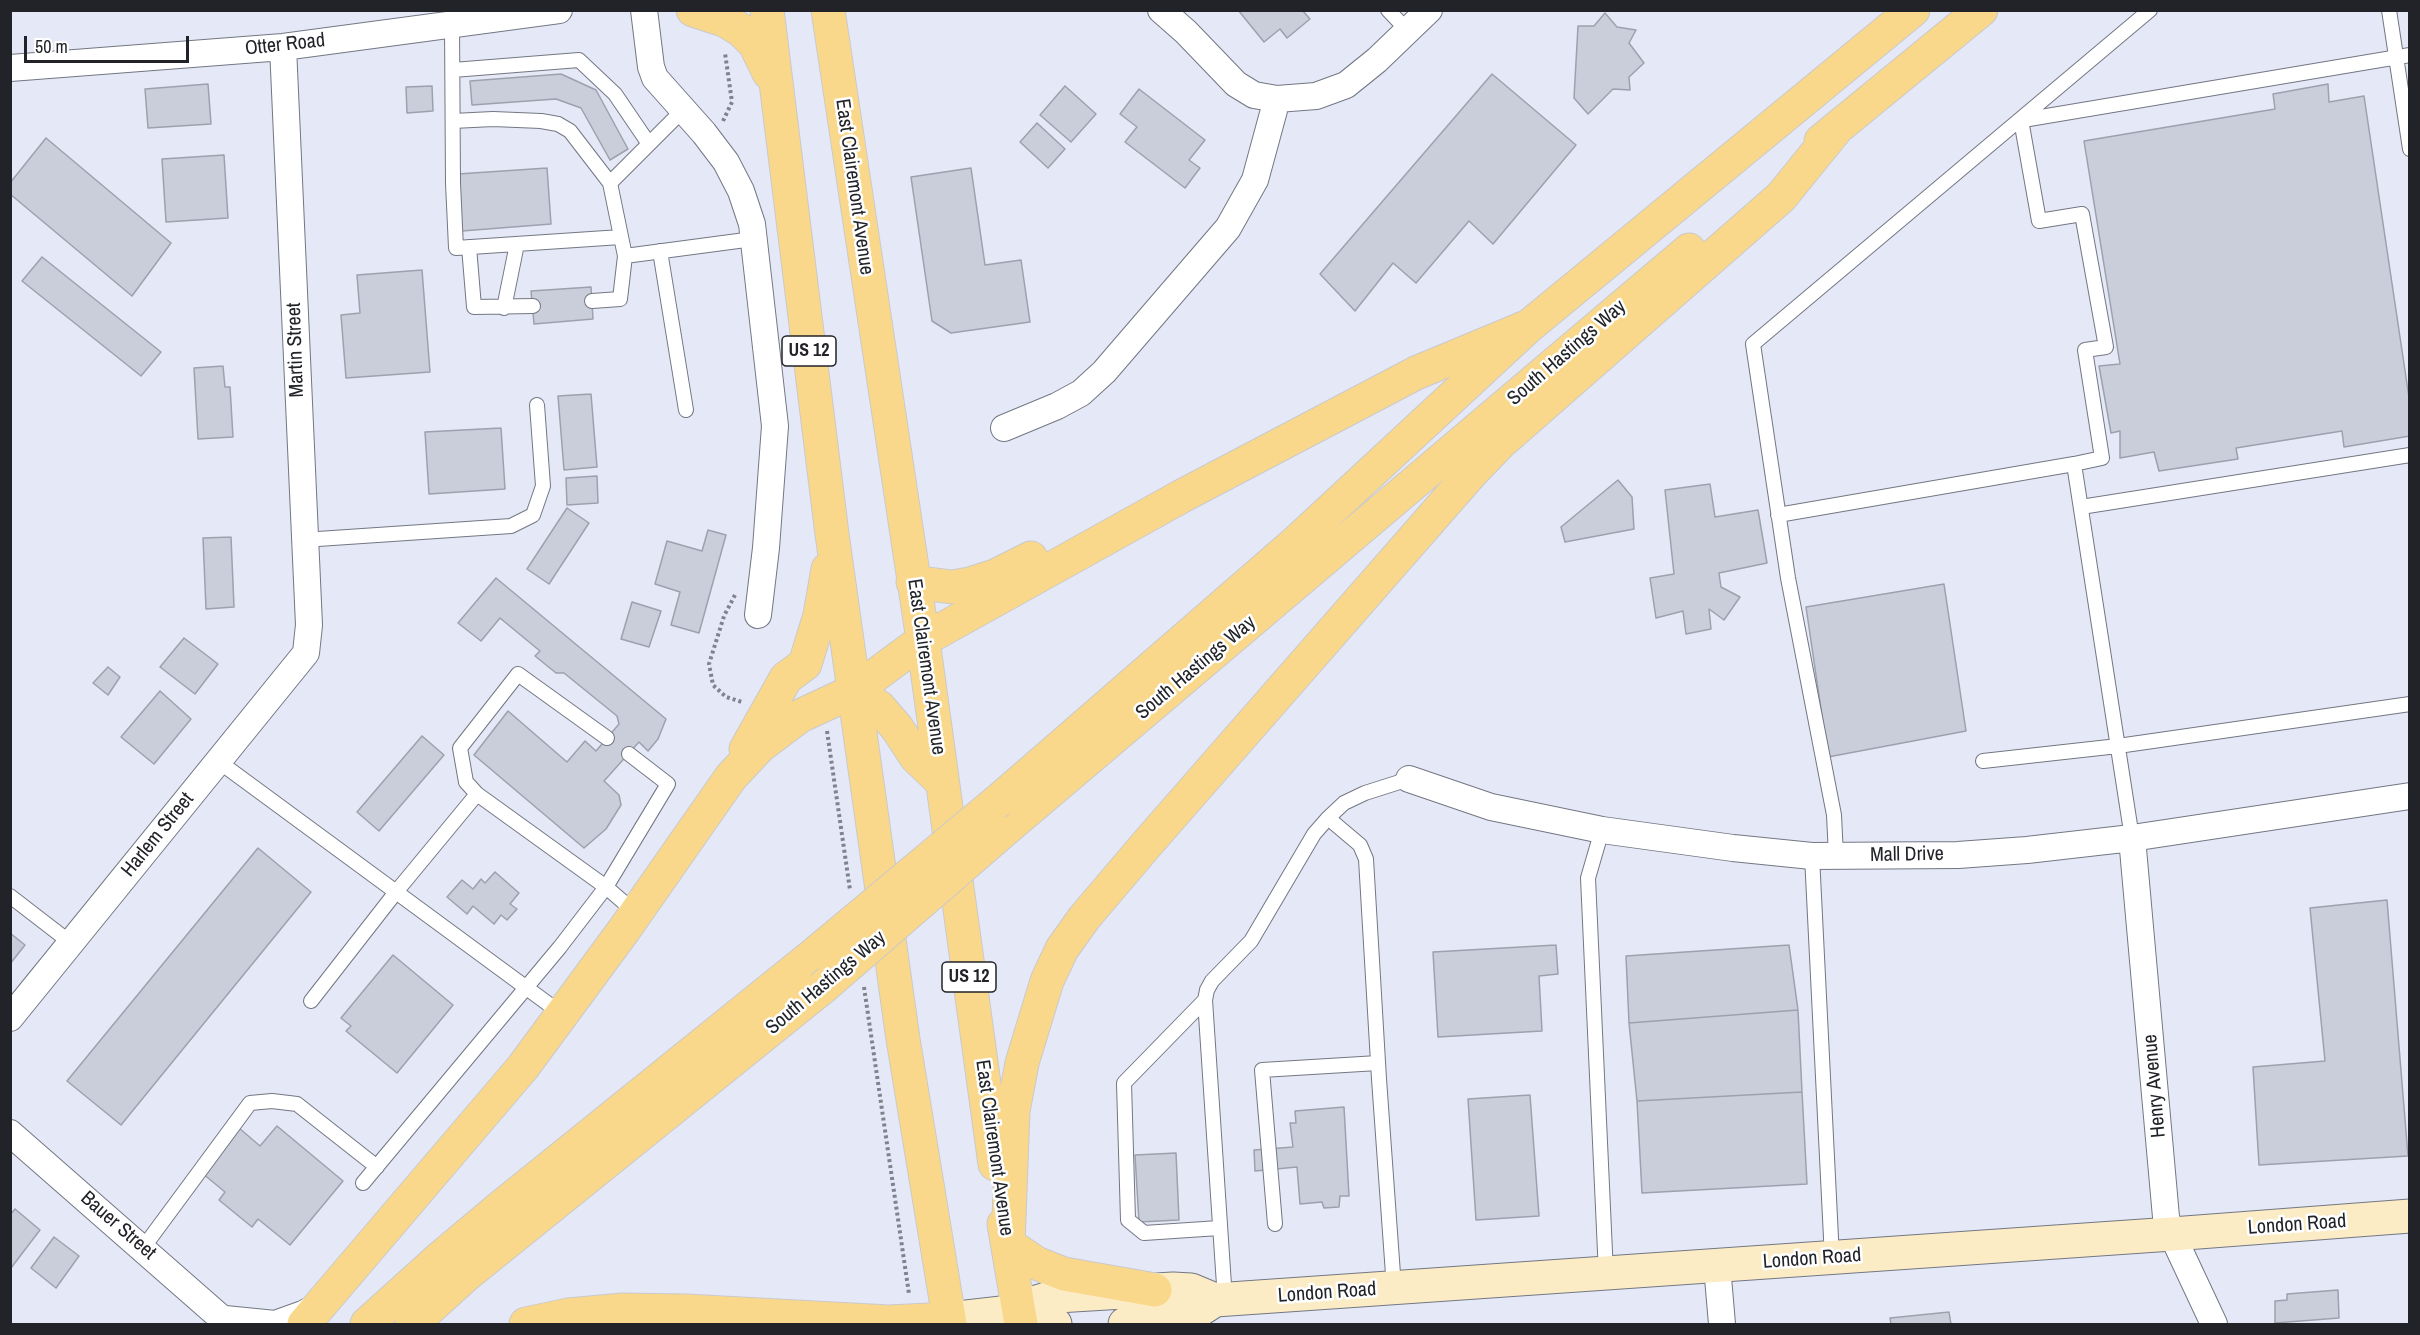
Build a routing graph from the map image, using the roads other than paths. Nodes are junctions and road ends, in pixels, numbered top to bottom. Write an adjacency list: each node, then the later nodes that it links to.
1 (559, 10): 13 (street, Otter Road)
2 (644, 10): 21 (street)
3 (767, 10): 19 (main road, US 12)
4 (828, 10): 49 (main road, East Clairemont Avenue / US 12)
5 (1161, 10): 20 (street)
6 (1388, 10): 14 (lane)
7 (1429, 10): 14 (street)
8 (1913, 10): 38 (main road, South Hastings Way)
9 (1981, 10): 25 (main road, South Hastings Way)
10 (2150, 10): 23 (lane)
11 (2389, 10): 16 (lane)
12 (709, 15): 19 (main road)
13 (452, 25): 15 (street, Otter Road); 18 (lane)
14 (1407, 30): 20 (street)
15 (284, 47): 17 (street, Otter Road); 48 (street, Martin Street)
16 (2403, 56): 22 (lane); 23 (lane)
17 (10, 68)
18 (453, 70): 24 (lane); 26 (lane)
19 (777, 92): 47 (main road, US 12)
20 (1277, 99): 41 (street)
21 (683, 110): 26 (lane); 30 (street)
22 (2407, 112): 27 (lane)
23 (2021, 120): 43 (lane); 46 (lane)
24 (453, 121): 28 (lane); 32 (lane)
25 (1837, 128): 65 (main road, South Hastings Way); 88 (main road)
26 (649, 144): 28 (lane)
27 (2409, 149)
28 (610, 183): 29 (lane)
29 (621, 237): 31 (lane); 34 (lane)
30 (753, 239): 33 (lane); 50 (street)
31 (517, 244): 32 (lane); 37 (lane)
32 (469, 247): 37 (lane)
33 (660, 251): 34 (lane); 40 (lane)
34 (625, 256): 35 (lane)
35 (592, 301)
36 (532, 306): 37 (lane)
37 (504, 308)
38 (1529, 327): 44 (main road); 65 (main road, South Hastings Way)
39 (537, 405): 48 (lane)
40 (686, 410)
41 (1004, 428)
42 (2409, 456): 45 (lane)
43 (2074, 464): 45 (lane); 46 (lane)
44 (1182, 496): 49 (main road); 51 (main road)
45 (2081, 507): 56 (lane)
46 (1778, 516): 69 (lane)
47 (832, 534): 53 (main road, US 12); 60 (main road)
48 (303, 540): 52 (street, Martin Street)
49 (914, 582): 51 (main road, East Clairemont Avenue / US 12)
50 (758, 615)
51 (923, 640): 53 (main road); 62 (main road, East Clairemont Avenue / US 12)
52 (306, 653): 58 (street, Harlem Street)
53 (854, 691): 60 (main road); 62 (main road); 100 (main road, US 12)
54 (2409, 704): 56 (lane)
55 (607, 738): 63 (lane)
56 (2118, 746): 59 (lane); 68 (lane)
57 (629, 754): 70 (lane)
58 (218, 761): 71 (lane); 74 (street, Harlem Street)
59 (1983, 761)
60 (731, 777): 73 (main road)
61 (1409, 779): 66 (lane); 67 (street, Mall Drive)
62 (942, 782): 88 (main road, East Clairemont Avenue / US 12)
63 (477, 794): 70 (lane); 71 (lane)
64 (2409, 796): 68 (street, Mall Drive)
65 (999, 817): 101 (main road, South Hastings Way, bridge); 102 (main road, South Hastings Way, bridge)
66 (1328, 818): 76 (lane); 80 (lane)
67 (1602, 830): 69 (street, Mall Drive); 92 (lane)
68 (2132, 838): 69 (street, Mall Drive); 87 (street, Henry Avenue)
69 (1824, 856): 90 (lane)
70 (606, 887): 73 (lane); 75 (lane)
71 (396, 892): 75 (lane); 77 (lane)
72 (10, 896): 74 (lane)
73 (636, 913): 78 (main road)
74 (71, 943): 79 (street, Harlem Street)
75 (525, 988): 78 (lane); 82 (lane)
76 (1205, 1000): 86 (lane); 86 (lane)
77 (311, 1001)
78 (562, 1014): 96 (main road)
79 (10, 1018)
80 (1378, 1063): 85 (lane); 93 (lane)
81 (10, 1133): 89 (street, Bauer Street)
82 (377, 1167): 83 (lane); 89 (lane)
83 (363, 1183)
84 (2409, 1216): 87 (street, London Road)
85 (1275, 1224)
86 (1219, 1228): 95 (lane)
87 (2172, 1234): 90 (street, London Road); 107 (street, Henry Avenue)
88 (1008, 1244): 94 (main road); 97 (main road, East Clairemont Avenue / US 12)
89 (143, 1248): 98 (street, Bauer Street)
90 (1832, 1258): 91 (street, London Road)
91 (1717, 1266): 92 (street, London Road); 106 (street)
92 (1606, 1274): 93 (street, London Road)
93 (1394, 1288): 95 (street, London Road)
94 (1155, 1290): 95 (street, London Road); 97 (street, London Road)
95 (1220, 1300): 105 (street, London Road)
96 (312, 1314): 98 (street, Bauer Street)
97 (1020, 1318): 100 (street, London Road); 104 (street, London Road)
98 (226, 1322)
99 (817, 1322): 100 (main road); 103 (main road)
100 (950, 1322)
101 (367, 1324)
102 (412, 1324)
103 (526, 1324)
104 (1055, 1324)
105 (1125, 1324)
106 (1722, 1324)
107 (2214, 1324)

